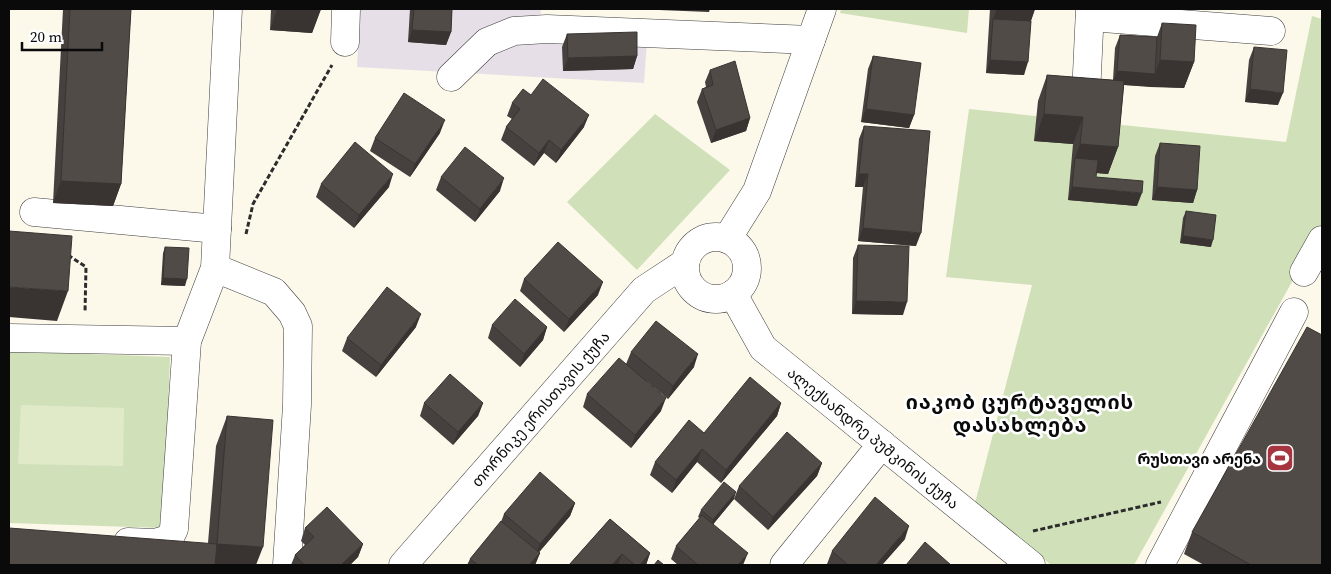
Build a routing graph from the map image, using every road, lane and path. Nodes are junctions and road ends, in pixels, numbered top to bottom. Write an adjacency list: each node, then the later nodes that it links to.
1 (228, 9): 12 (street)
2 (346, 9): 8 (street)
3 (822, 9): 7 (street)
4 (1090, 13): 6 (street); 10 (street)
5 (547, 19): 7 (street); 9 (street)
6 (1271, 31)
7 (811, 40): 13 (street)
8 (345, 42): 17 (path)
9 (451, 77)
10 (1086, 95)
11 (34, 212): 12 (street)
12 (217, 229): 17 (street)
13 (727, 239): 16 (street); 19 (street)
14 (1322, 240): 18 (street)
15 (63, 252): 22 (path)
16 (685, 263): 19 (street); 29 (street, თორნიკე ერისთავის ქუჩა)
17 (225, 272): 23 (street); 28 (street)
18 (1304, 272)
19 (732, 294): 24 (street, ალექსანდრე პუშკინის ქუჩა)
20 (1294, 312): 25 (street)
21 (9, 338): 22 (street)
22 (85, 340): 23 (street)
23 (187, 341): 27 (street)
24 (882, 444): 26 (street, ალექსანდრე პუშკინის ქუჩა); 30 (street)
25 (1198, 493): 26 (path); 32 (street)
26 (999, 539): 31 (street, ალექსანდრე პუშკინის ქუჩა)
27 (106, 541)
28 (286, 565)
29 (403, 565)
30 (784, 565)
31 (1032, 565)
32 (1160, 565)

